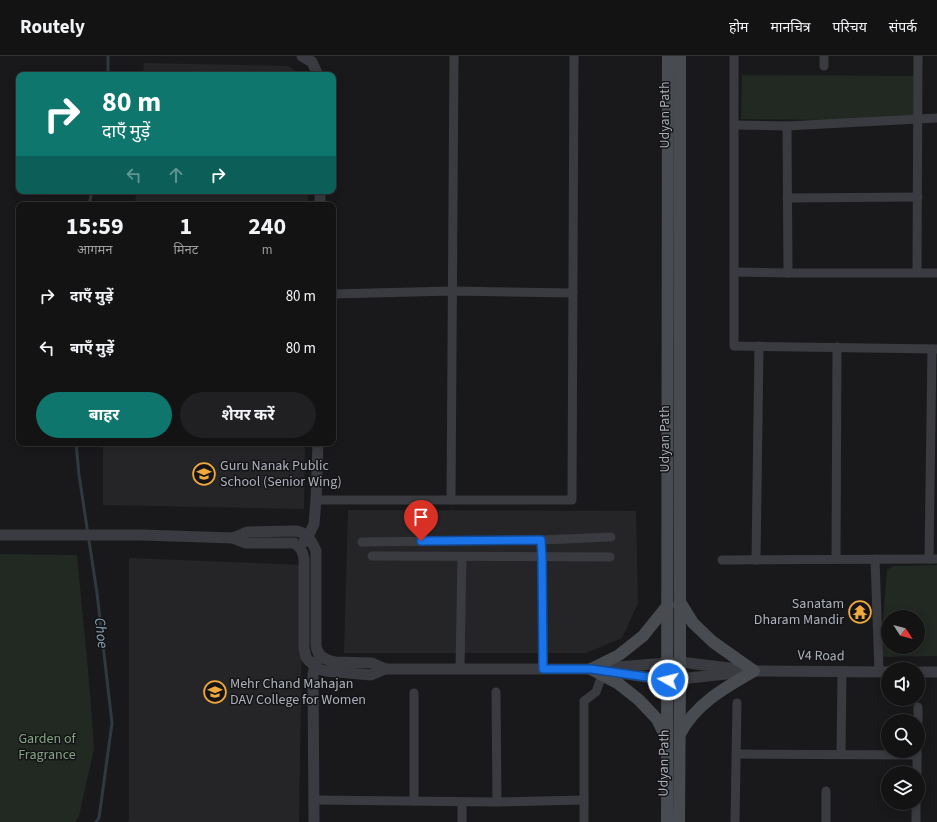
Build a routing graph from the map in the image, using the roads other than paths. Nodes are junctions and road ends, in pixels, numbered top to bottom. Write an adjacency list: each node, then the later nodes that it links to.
1 (454, 56): 21 (street)
2 (574, 56): 22 (street)
3 (668, 56): 46 (main road, Udyan Path)
4 (680, 56): 46 (main road, Udyan Path)
5 (734, 56): 13 (street)
6 (824, 56): 9 (street)
7 (918, 56): 11 (street)
8 (310, 58): 10 (street)
9 (824, 66)
10 (317, 72)
11 (918, 118): 12 (street); 14 (street); 15 (street)
12 (937, 118)
13 (734, 125): 14 (street); 17 (street)
14 (787, 126): 16 (street)
15 (918, 197): 16 (street); 18 (street)
16 (788, 198): 19 (street)
17 (734, 272): 19 (street); 24 (street)
18 (917, 272): 19 (street); 20 (street)
19 (788, 273)
20 (937, 273)
21 (452, 292): 22 (street); 23 (street); 29 (street)
22 (573, 293): 29 (street)
23 (336, 294)
24 (759, 346): 25 (street); 45 (street)
25 (837, 347): 26 (street); 41 (street)
26 (935, 349): 43 (street)
27 (318, 446): 28 (street)
28 (316, 500): 29 (street); 31 (street)
29 (451, 500)
30 (0, 535): 33 (street)
31 (308, 537): 33 (street); 36 (street); 47 (street)
32 (611, 537): 34 (street)
33 (233, 538): 36 (street)
34 (541, 540): 35 (street); 39 (street)
35 (362, 542)
36 (300, 548): 50 (street)
37 (372, 556): 38 (street)
38 (462, 557): 39 (street); 52 (street)
39 (542, 557): 40 (street); 53 (street)
40 (610, 557)
41 (836, 559): 42 (street); 45 (street)
42 (875, 559): 43 (street); 49 (street)
43 (933, 559)
44 (722, 560): 45 (street)
45 (756, 560)
46 (674, 604): 48 (main road, Udyan Path); 54 (main road); 55 (main road)
47 (321, 656): 50 (street); 51 (street)
48 (674, 662): 54 (street); 55 (street); 61 (main road, Udyan Path)
49 (883, 662)
50 (315, 666): 51 (street); 73 (street)
51 (385, 669): 52 (street)
52 (460, 669): 53 (street)
53 (543, 669): 54 (street)
54 (591, 669): 60 (main road); 61 (street)
55 (754, 671): 56 (street, V4 Road); 61 (street); 67 (main road)
56 (842, 672): 57 (street, V4 Road); 71 (street)
57 (881, 672)
58 (925, 672): 59 (street)
59 (937, 672)
60 (602, 675): 68 (main road); 74 (street)
61 (674, 680): 67 (main road, Udyan Path); 68 (main road, Udyan Path)
62 (496, 692): 77 (street)
63 (414, 693): 75 (street)
64 (738, 703): 70 (street)
65 (918, 707): 66 (street)
66 (918, 714)
67 (679, 735): 83 (main road, Udyan Path)
68 (668, 741): 82 (main road, Udyan Path)
69 (881, 753): 71 (street)
70 (736, 754): 71 (street); 84 (street)
71 (841, 754)
72 (826, 791): 85 (street)
73 (314, 800): 75 (street); 79 (street)
74 (584, 800): 77 (street); 81 (street)
75 (414, 801): 76 (street)
76 (462, 802): 77 (street); 80 (street)
77 (497, 802)
78 (916, 810): 86 (street)
79 (314, 822)
80 (462, 822)
81 (584, 822)
82 (668, 822)
83 (679, 822)
84 (735, 822)
85 (826, 822)
86 (916, 822)

